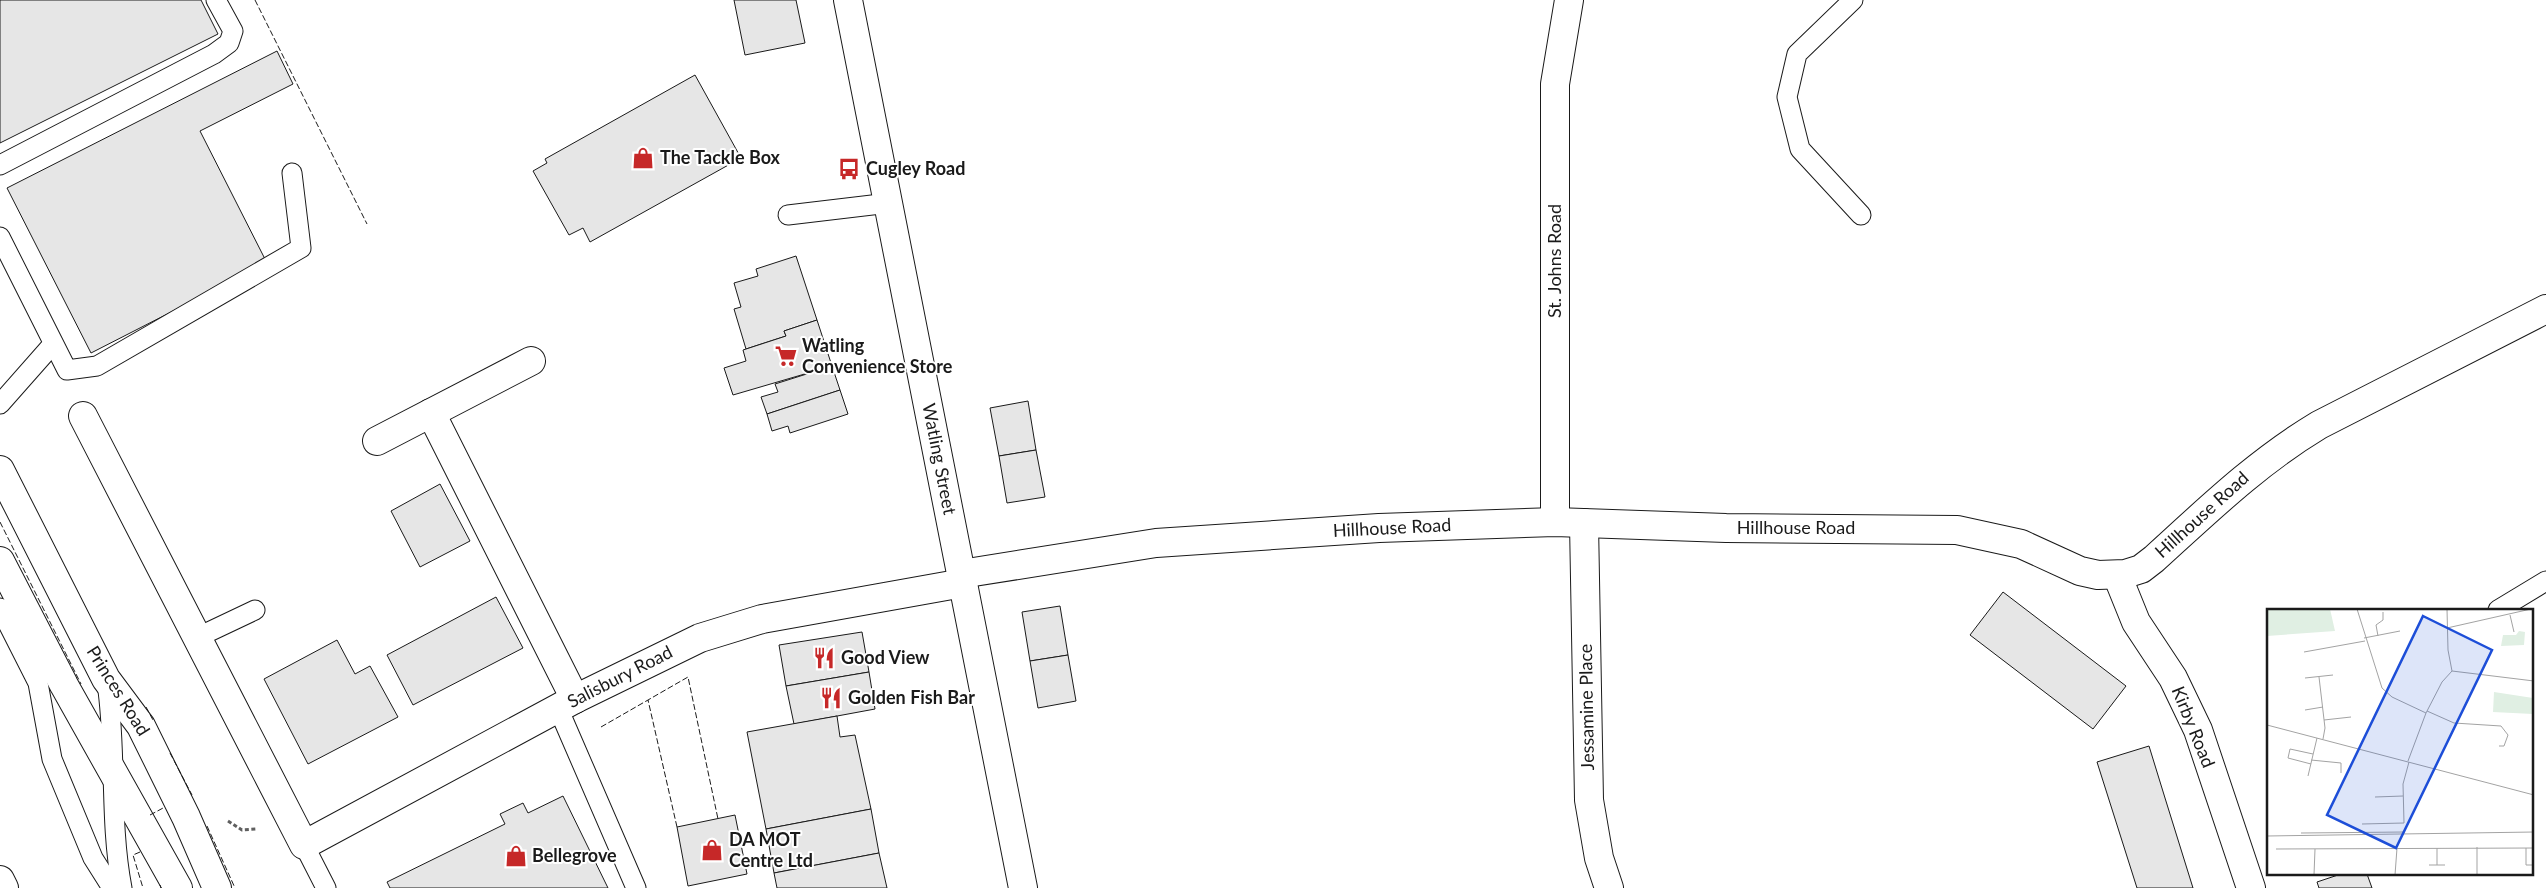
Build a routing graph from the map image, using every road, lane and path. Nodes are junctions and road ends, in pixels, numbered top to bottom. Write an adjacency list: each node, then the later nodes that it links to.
1 (216, 0): 5 (lane)
2 (848, 0): 7 (street, Watling Street)
3 (1569, 0): 19 (street, St. Johns Road)
4 (1853, 0): 9 (lane)
5 (0, 166)
6 (292, 173): 12 (lane)
7 (889, 203): 8 (lane); 23 (street, Watling Street)
8 (788, 215)
9 (1861, 215)
10 (0, 237): 12 (lane)
11 (2545, 313): 22 (street, Hillhouse Road)
12 (53, 344): 14 (lane)
13 (530, 361): 15 (street)
14 (0, 404)
15 (431, 414): 17 (street); 30 (street)
16 (83, 416): 28 (street)
17 (377, 441)
18 (0, 470): 29 (street, Princes Road)
19 (1555, 522): 20 (street, Hillhouse Road); 23 (street, Hillhouse Road)
20 (1584, 524): 22 (street, Hillhouse Road); 43 (street, Jessamine Place)
21 (0, 561): 31 (street)
22 (2117, 575): 44 (street, Kirby Road)
23 (962, 578): 30 (street, Salisbury Road); 42 (street, Watling Street)
24 (2546, 581): 26 (lane)
25 (0, 608): 36 (lane)
26 (2500, 609)
27 (255, 610): 28 (lane)
28 (196, 638): 33 (street)
29 (106, 680): 31 (lane); 32 (street, Princes Road)
30 (567, 703): 33 (street, Salisbury Road); 41 (lane)
31 (114, 774): 37 (lane); 38 (street)
32 (186, 817): 33 (path); 39 (street, Princes Road)
33 (304, 845): 40 (lane)
34 (0, 880): 35 (street)
35 (4, 888)
36 (112, 888)
37 (122, 888)
38 (178, 888)
39 (217, 888)
40 (326, 888)
41 (636, 888)
42 (1023, 888)
43 (1609, 888)
44 (2251, 888)

